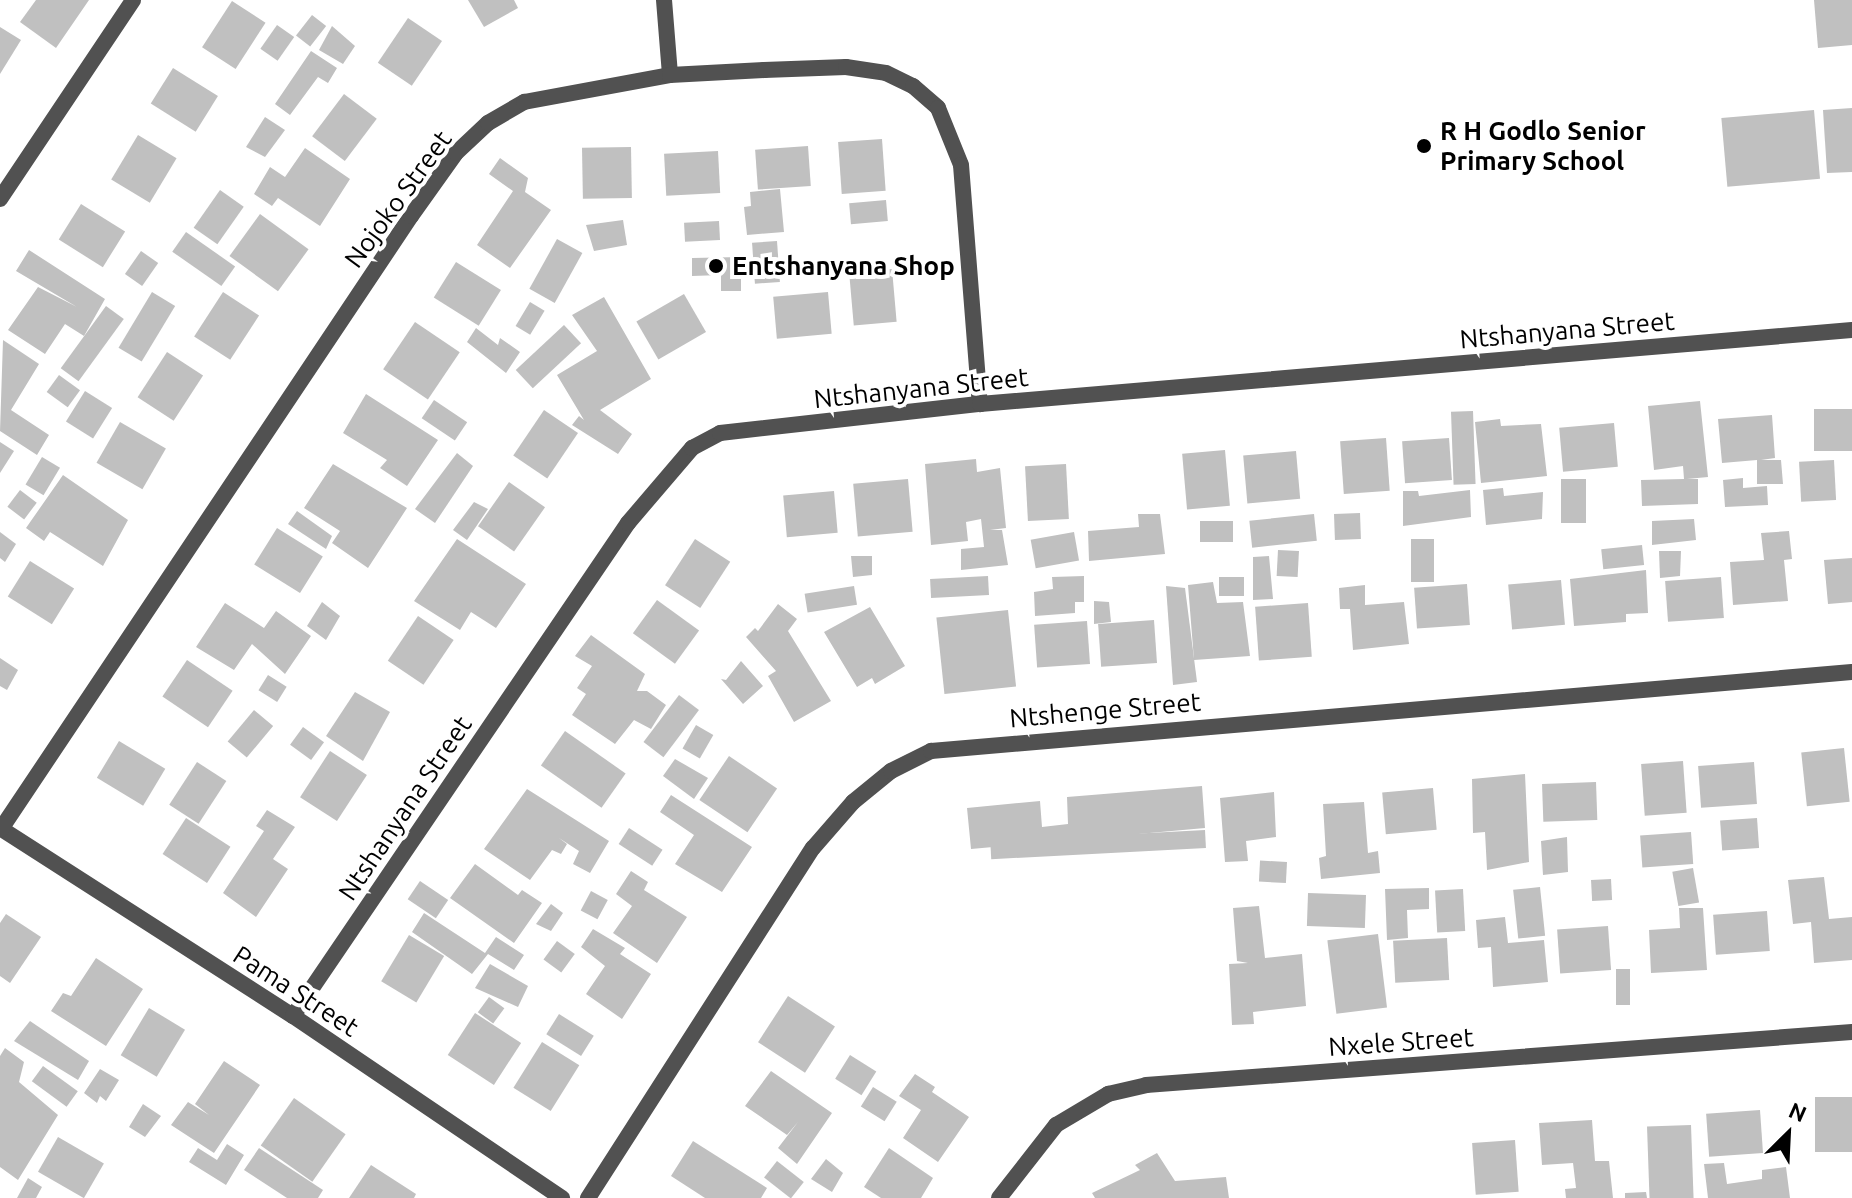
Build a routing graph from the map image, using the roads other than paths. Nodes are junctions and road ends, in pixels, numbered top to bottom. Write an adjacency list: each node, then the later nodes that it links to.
1 (133, 0): 4 (street)
2 (664, 0): 3 (street)
3 (670, 75): 6 (street, Nojoko Street); 8 (street, Nojoko Street)
4 (0, 199)
5 (1852, 330): 6 (street, Ntshanyana Street)
6 (980, 404): 9 (street, Ntshanyana Street)
7 (1852, 672): 12 (street, Ntshenge Street)
8 (0, 829): 9 (street, Pama Street)
9 (293, 1016): 11 (street, Pama Street)
10 (1852, 1032): 13 (street, Nxele Street)
11 (562, 1198)
12 (588, 1198)
13 (999, 1198)

